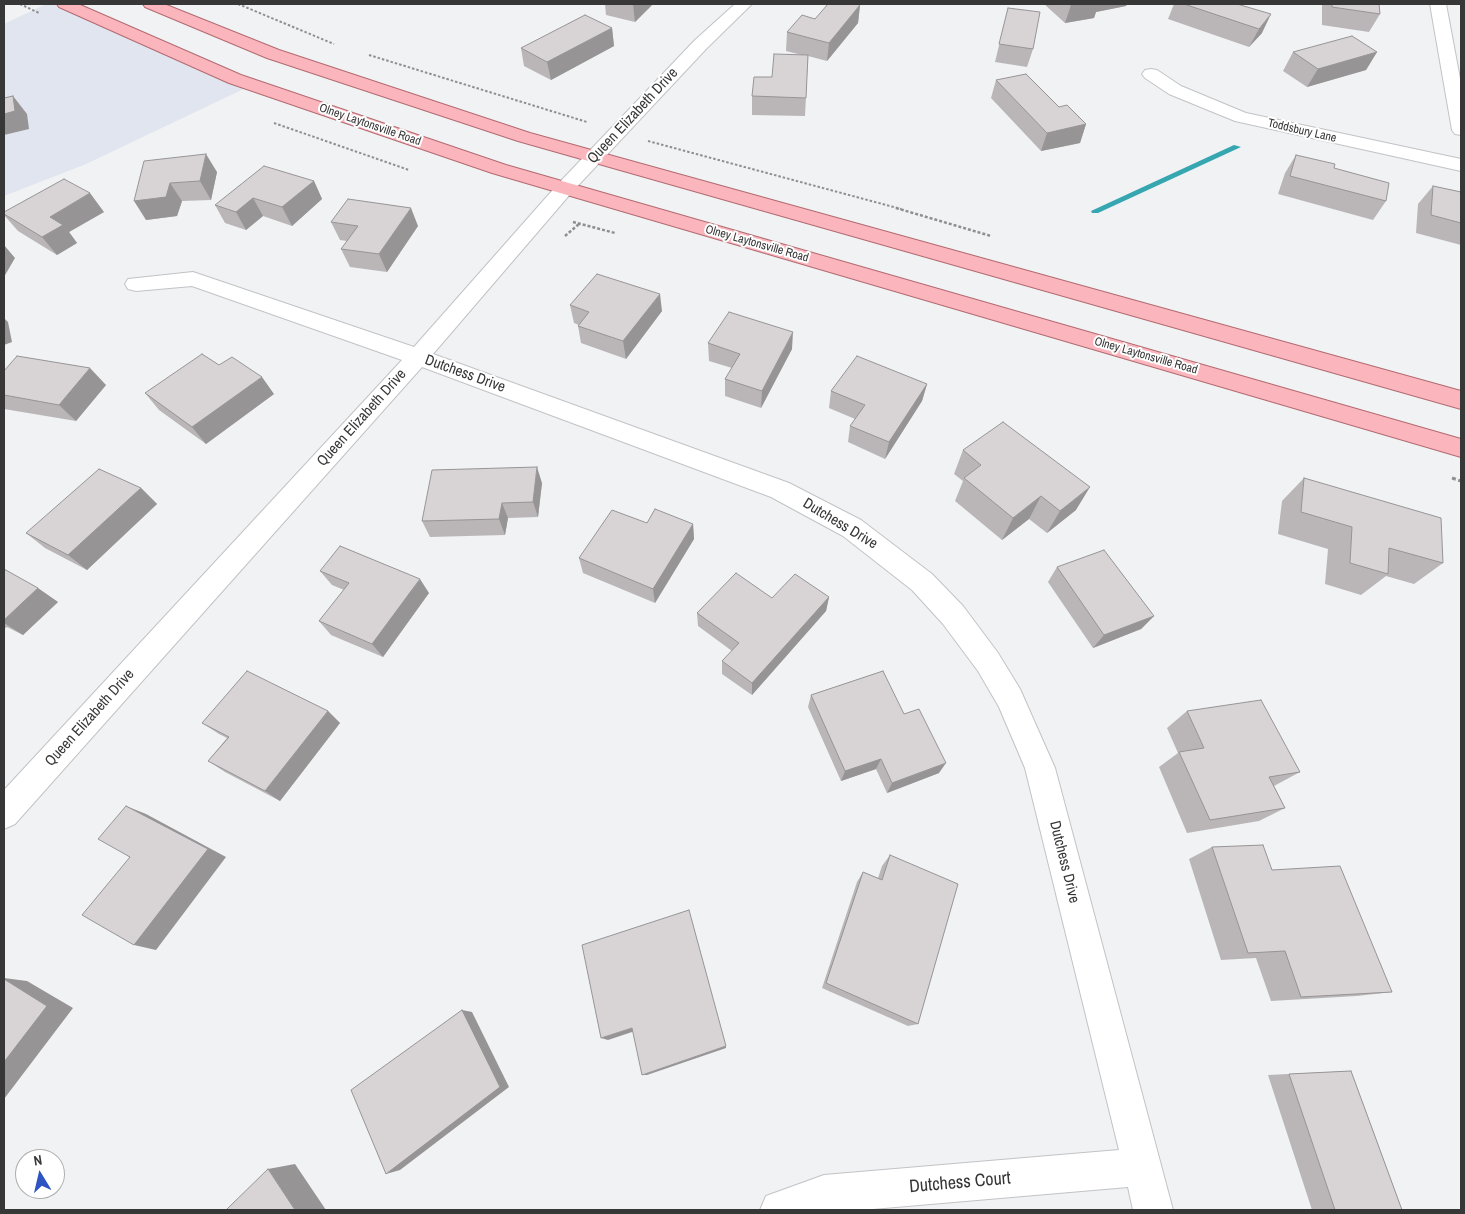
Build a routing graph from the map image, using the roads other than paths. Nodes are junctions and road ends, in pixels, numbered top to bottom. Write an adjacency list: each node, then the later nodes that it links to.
1 (65, 4): 9 (main road, Olney Laytonsville Road)
2 (151, 4): 7 (main road)
3 (744, 4): 7 (street, Queen Elizabeth Drive)
4 (1438, 4): 6 (street)
5 (1151, 74): 8 (street, Toddsbury Lane)
6 (1461, 130)
7 (595, 157): 9 (street, Queen Elizabeth Drive); 12 (main road)
8 (1461, 165)
9 (565, 188): 11 (street, Queen Elizabeth Drive); 13 (main road, Olney Laytonsville Road)
10 (136, 284): 11 (street, Dutchess Drive)
11 (418, 357): 14 (street, Queen Elizabeth Drive); 15 (street, Dutchess Drive)
12 (1461, 400)
13 (1461, 448)
14 (4, 813)
15 (1142, 1167): 16 (street, Dutchess Court); 17 (street, Dutchess Drive)
16 (780, 1210)
17 (1153, 1210)

